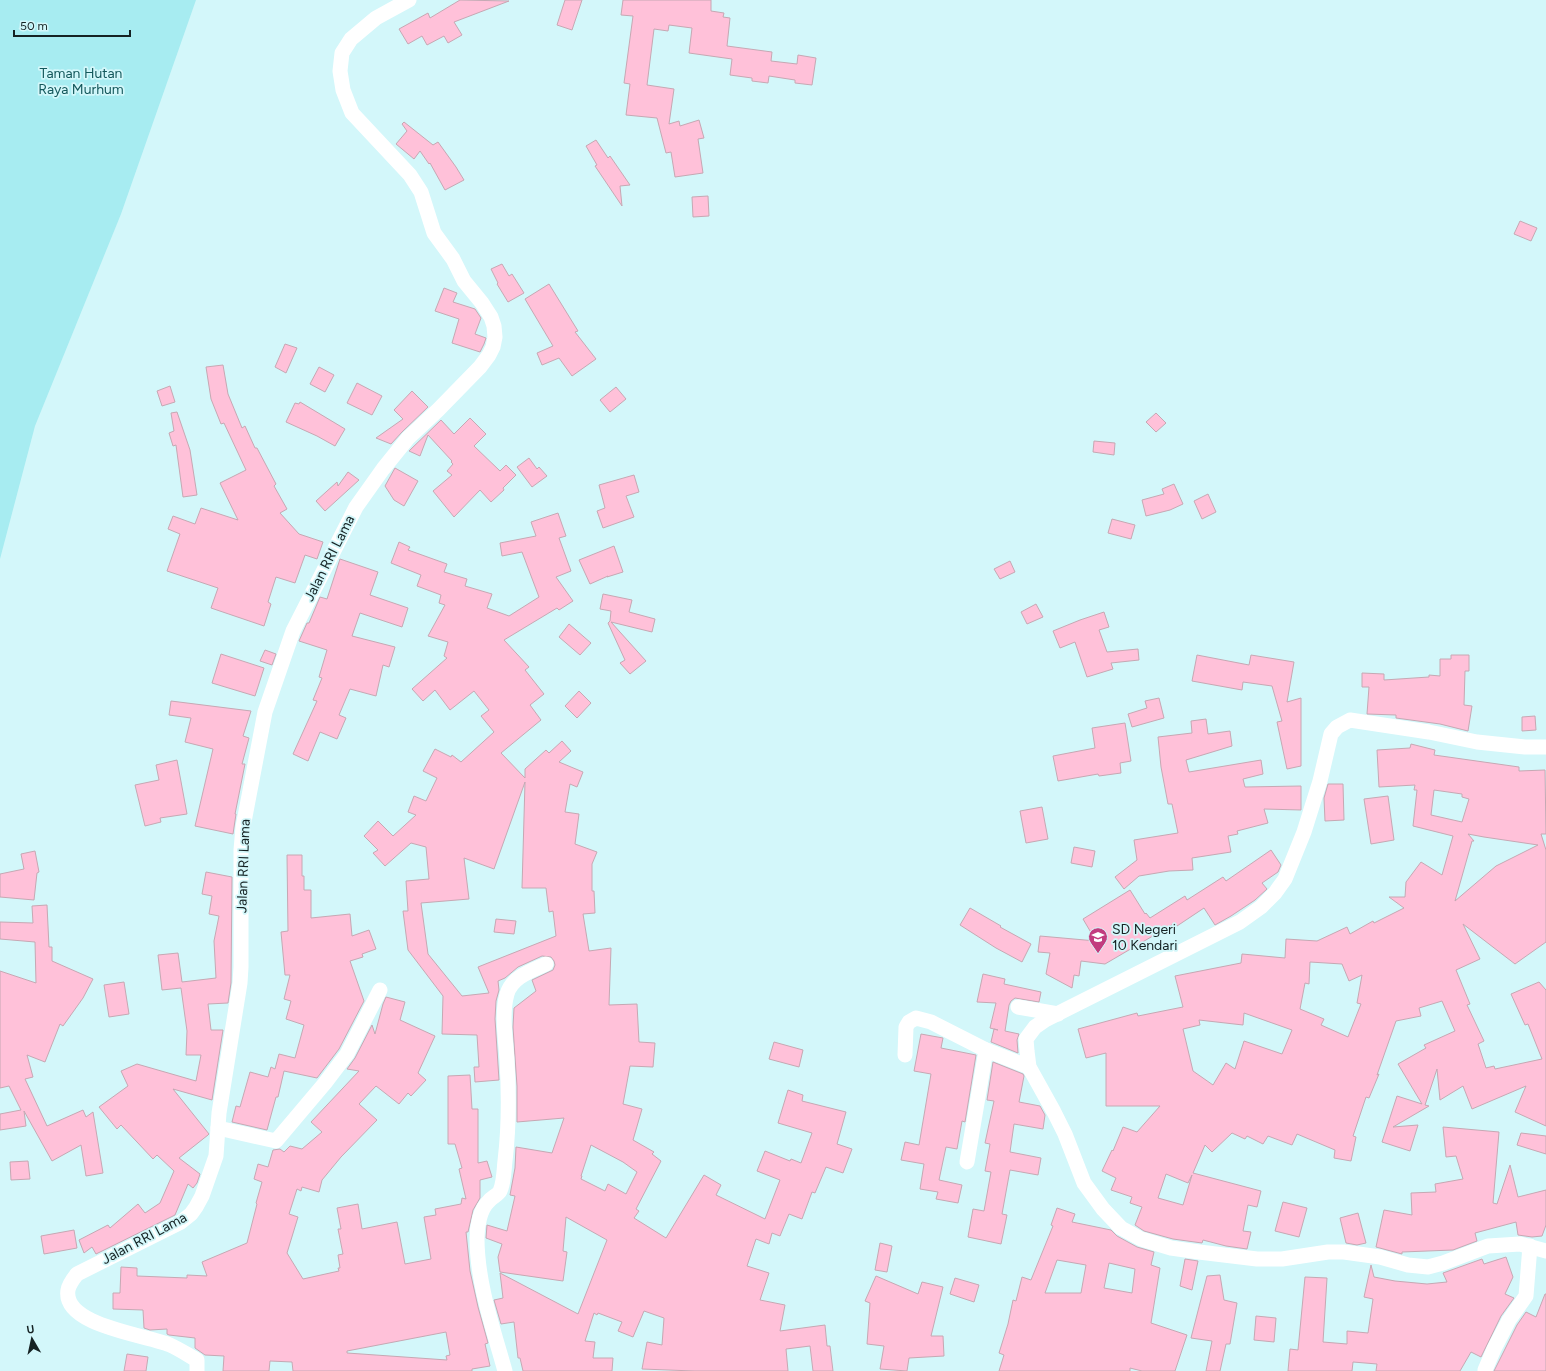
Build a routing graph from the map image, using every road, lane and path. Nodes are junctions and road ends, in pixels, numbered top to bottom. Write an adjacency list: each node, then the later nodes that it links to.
1 (409, 0): 10 (street, Jalan RRI Lama)
2 (1546, 747): 6 (street)
3 (546, 964): 16 (street)
4 (380, 990): 10 (street)
5 (1018, 1007): 6 (street)
6 (1058, 1014): 9 (street)
7 (986, 1050): 8 (street); 9 (street); 11 (street)
8 (905, 1055)
9 (1029, 1067): 12 (street)
10 (218, 1128): 15 (street, Jalan RRI Lama)
11 (967, 1162)
12 (1530, 1246): 13 (street); 14 (street)
13 (1546, 1250)
14 (1486, 1370)
15 (197, 1371)
16 (505, 1371)

